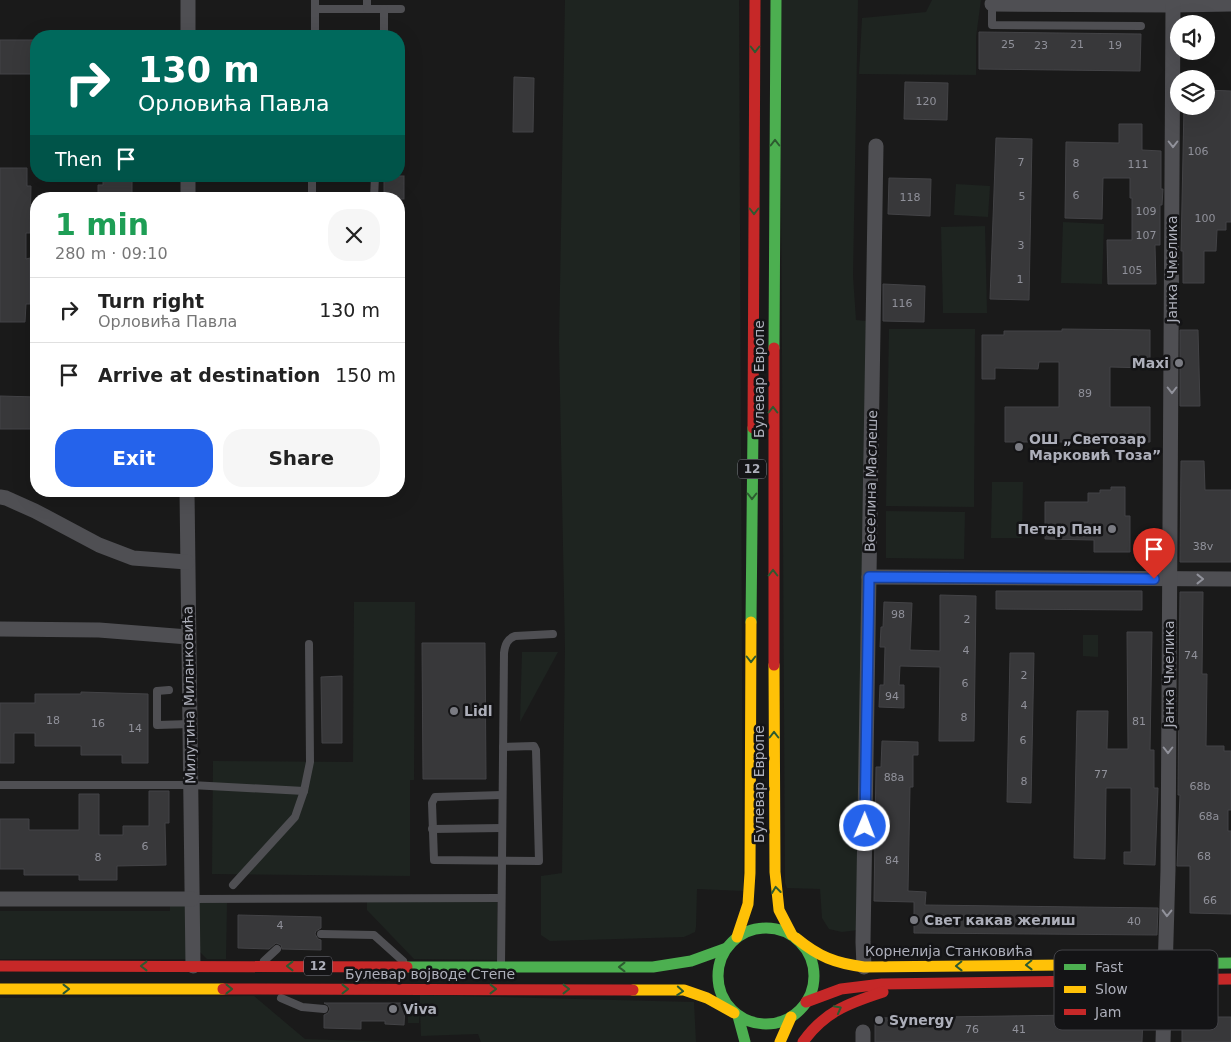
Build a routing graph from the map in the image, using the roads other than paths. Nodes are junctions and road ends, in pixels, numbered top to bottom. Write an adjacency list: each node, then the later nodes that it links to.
1 (188, 0): 14 (street)
2 (315, 0): 9 (lane)
3 (367, 0): 10 (lane)
4 (755, 0): 43 (main road, Булевар Европе / 12, one-way to 43)
5 (776, 0): 44 (main road, Булевар Европе / 12, one-way to 5)
6 (992, 4): 8 (street); 13 (lane)
7 (1231, 4): 8 (street)
8 (1173, 5): 22 (street, Јанка Чмелика, one-way to 22)
9 (315, 9): 10 (lane); 15 (lane)
10 (367, 9): 11 (lane)
11 (384, 9): 12 (lane); 16 (lane)
12 (401, 9)
13 (1141, 26)
14 (188, 30)
15 (315, 30)
16 (384, 30)
17 (876, 146): 21 (street, Веселина Маслеше)
18 (0, 497): 20 (street)
19 (187, 497): 20 (street, Милутина Миланковића)
20 (187, 562): 26 (street, Милутина Миланковића)
21 (869, 577): 22 (street); 56 (street, Веселина Маслеше)
22 (1170, 579): 23 (street, one-way to 23); 47 (street, Јанка Чмелика, one-way to 47)
23 (1231, 579)
24 (0, 629): 26 (street)
25 (553, 634): 30 (lane)
26 (188, 637): 29 (street, Милутина Миланковића)
27 (309, 644): 33 (lane)
28 (169, 690): 29 (lane)
29 (190, 724): 32 (street, Милутина Миланковића)
30 (503, 747): 34 (lane); 37 (lane)
31 (0, 785): 32 (lane)
32 (191, 785): 33 (lane); 41 (street, Милутина Миланковића)
33 (304, 791): 38 (lane)
34 (502, 795): 35 (lane); 36 (lane)
35 (502, 828): 36 (lane); 37 (lane)
36 (432, 829): 37 (lane)
37 (502, 861): 39 (lane)
38 (233, 885)
39 (501, 898): 41 (lane); 55 (lane)
40 (0, 899): 41 (street)
41 (192, 899): 52 (street, Милутина Миланковића)
42 (321, 934): 54 (lane)
43 (738, 937): 44 (main road, 12); 45 (main road, 12)
44 (794, 937): 56 (main road, Корнелија Станковића); 63 (main road, 12)
45 (726, 948): 55 (main road, Булевар војводе Степе / 12, one-way to 55); 65 (main road, 12)
46 (277, 949): 53 (lane)
47 (1166, 950)
48 (1218, 963): 49 (main road, Корнелија Станковића)
49 (1231, 963)
50 (1054, 965): 56 (main road, Корнелија Станковића, one-way to 56)
51 (0, 966): 52 (main road, Булевар војводе Степе / 12, one-way to 51)
52 (193, 966): 53 (main road, Булевар војводе Степе / 12)
53 (259, 966): 54 (main road, Булевар војводе Степе / 12, one-way to 53)
54 (408, 966): 55 (main road, Булевар војводе Степе / 12)
55 (501, 967)
56 (864, 967)
57 (1218, 979): 58 (main road)
58 (1231, 979)
59 (1054, 982): 60 (main road)
60 (913, 983): 63 (main road); 69 (main road, one-way to 60)
61 (0, 989): 62 (main road, Булевар војводе Степе / 12, one-way to 62)
62 (261, 989): 64 (lane); 65 (main road, Булевар војводе Степе / 12, one-way to 65)
63 (806, 1002): 66 (main road, 12)
64 (324, 1009)
65 (736, 1014): 66 (main road, 12); 67 (main road)
66 (791, 1017): 68 (main road)
67 (745, 1042)
68 (780, 1042)
69 (803, 1042)

